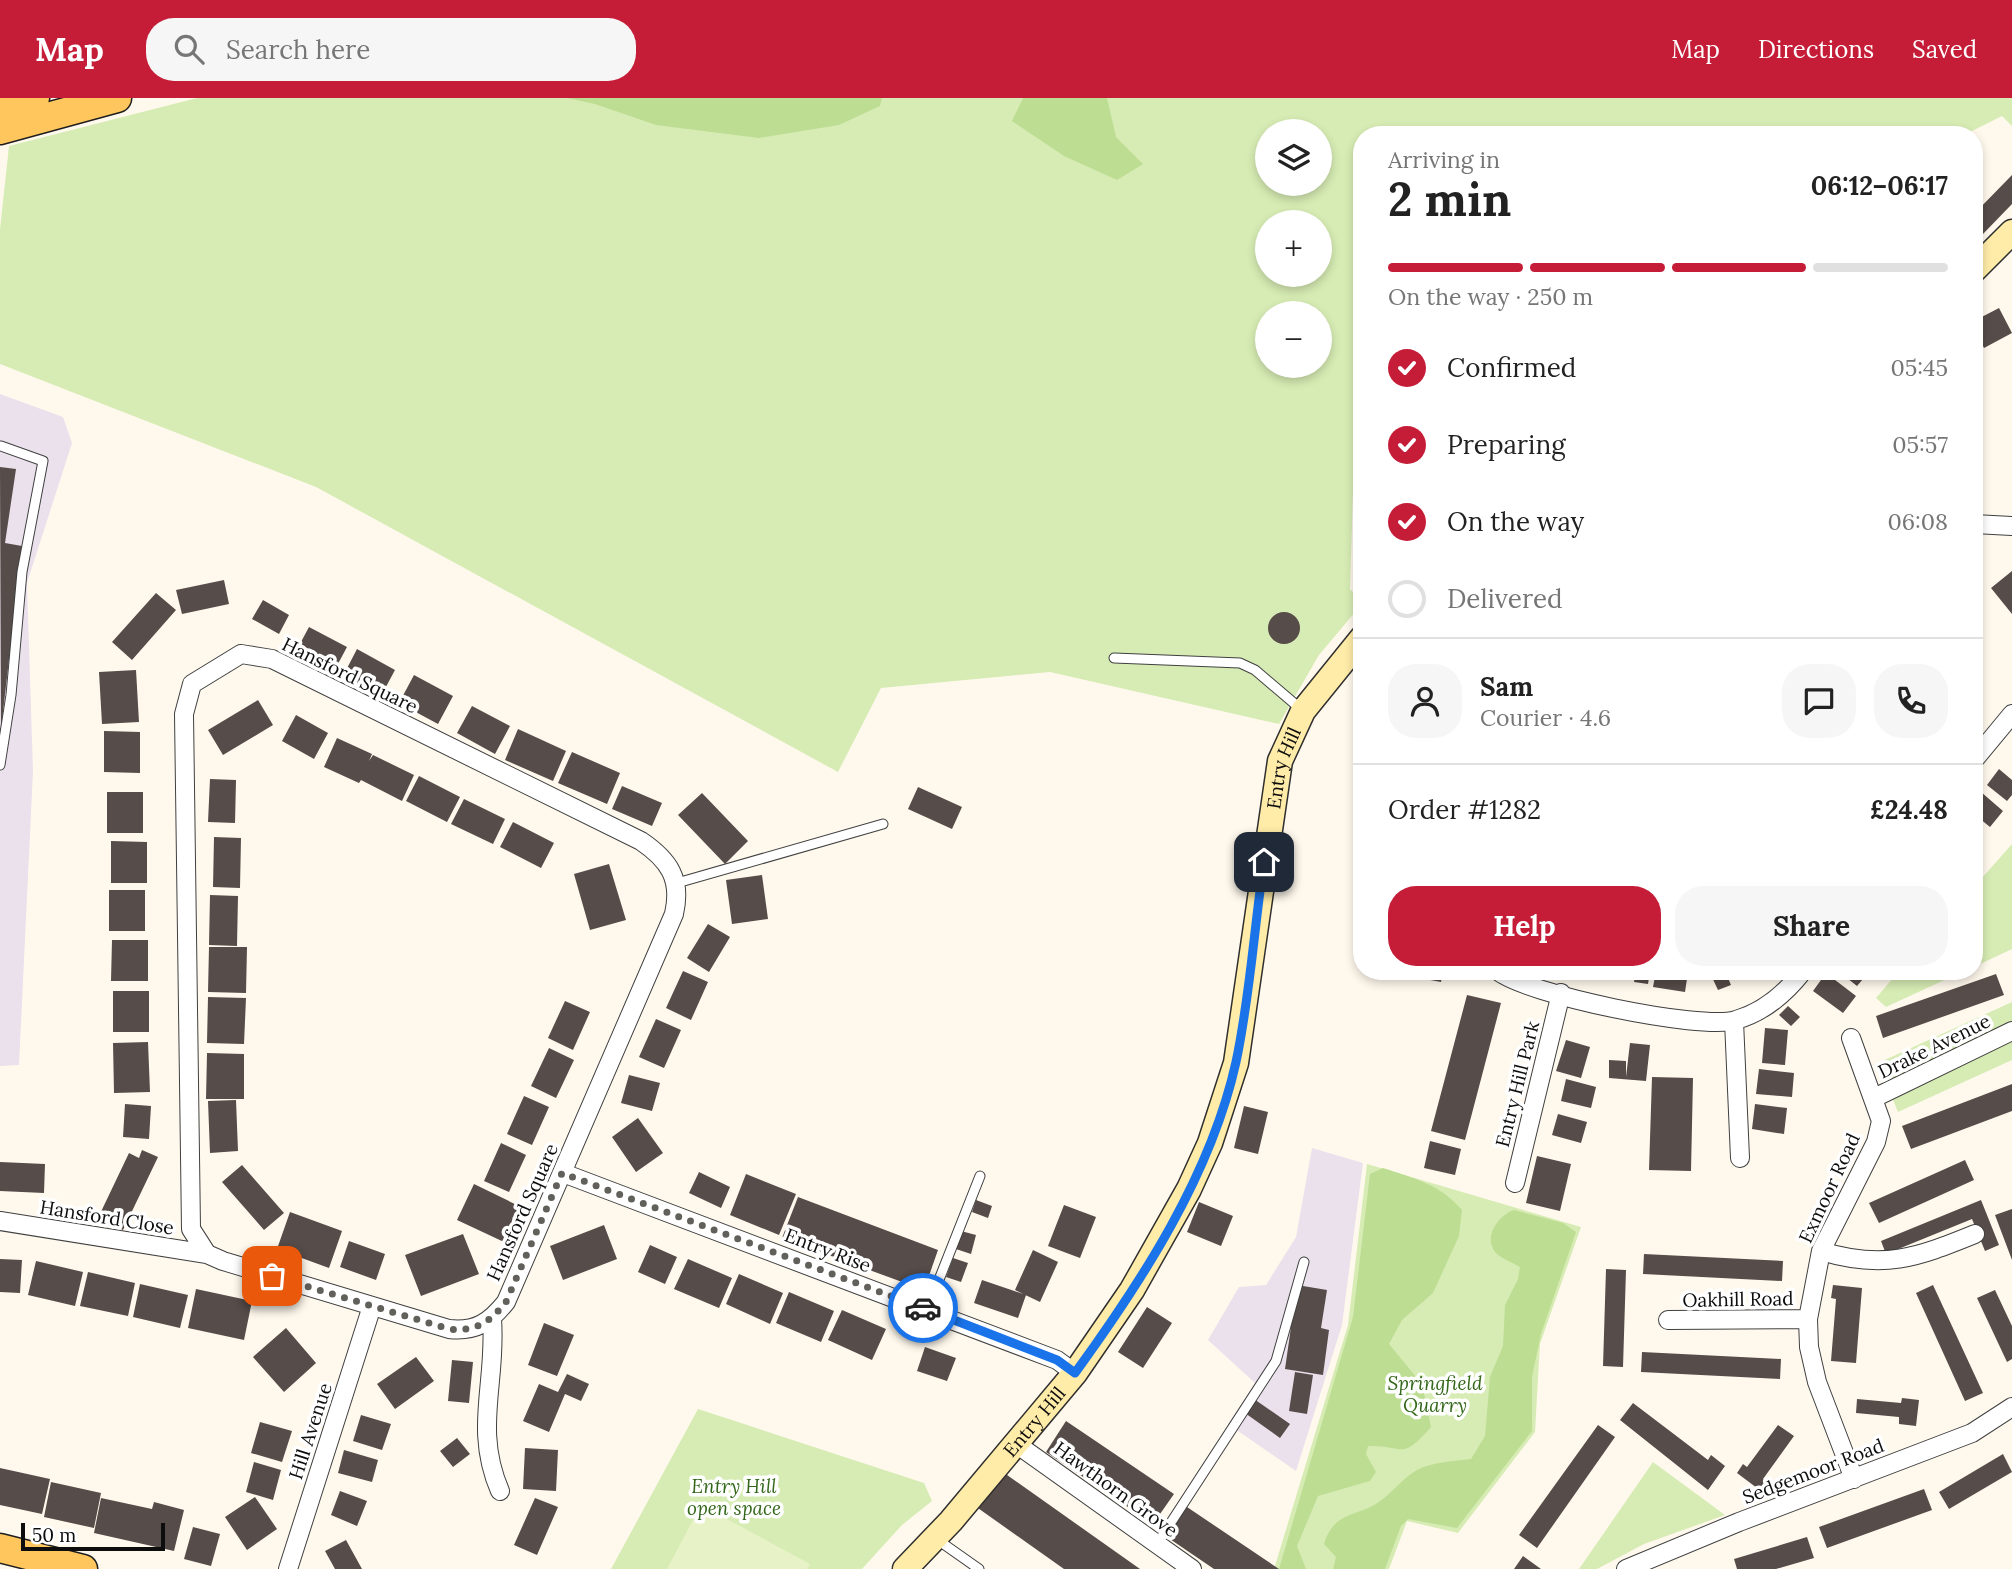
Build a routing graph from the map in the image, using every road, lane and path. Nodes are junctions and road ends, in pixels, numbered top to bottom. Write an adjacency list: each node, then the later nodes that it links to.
1 (35, 98): 3 (main road)
2 (117, 98): 4 (main road)
3 (0, 107)
4 (0, 130)
5 (2012, 232): 6 (street)
6 (1983, 261)
7 (1, 446): 15 (lane)
8 (1983, 524): 9 (street)
9 (2012, 526)
10 (1353, 649): 12 (street, Entry Hill)
11 (1114, 658): 12 (lane)
12 (1303, 711): 39 (street, Entry Hill)
13 (2012, 714): 14 (street)
14 (1983, 749)
15 (0, 765)
16 (883, 824): 17 (lane)
17 (677, 883): 26 (street, Hansford Square); 32 (street, Hansford Square)
18 (1513, 980): 20 (street)
19 (1796, 980): 21 (street)
20 (1561, 993): 21 (street); 28 (street, Entry Hill Park)
21 (1734, 1021): 25 (street)
22 (2012, 1031): 24 (street, Drake Avenue)
23 (1851, 1038): 24 (street, Exmoor Road)
24 (1874, 1098): 31 (street, Exmoor Road)
25 (1740, 1158)
26 (562, 1173): 35 (street, Entry Rise); 36 (street, Hansford Square)
27 (980, 1176): 35 (lane)
28 (1514, 1184)
29 (0, 1221): 32 (street, Hansford Close)
30 (1975, 1234): 31 (street)
31 (1821, 1251): 37 (street, Exmoor Road)
32 (207, 1254): 34 (street)
33 (1304, 1262): 45 (lane)
34 (372, 1306): 36 (street); 48 (street, Hill Avenue)
35 (927, 1310): 39 (street, Entry Rise)
36 (492, 1319): 43 (street)
37 (1808, 1319): 38 (street, Oakhill Road); 42 (street, Exmoor Road)
38 (1668, 1320)
39 (1075, 1373): 41 (street, Entry Hill)
40 (2012, 1407): 42 (street, Sedgemoor Road)
41 (1015, 1443): 44 (street, Entry Hill); 45 (street, Hawthorn Grove)
42 (1854, 1479): 52 (street, Sedgemoor Road)
43 (500, 1491)
44 (934, 1537): 49 (street, Entry Hill); 50 (lane)
45 (1157, 1544): 51 (street, Hawthorn Grove)
46 (0, 1548): 47 (main road)
47 (83, 1569)
48 (288, 1569)
49 (905, 1569)
50 (979, 1569)
51 (1192, 1569)
52 (1626, 1569)

